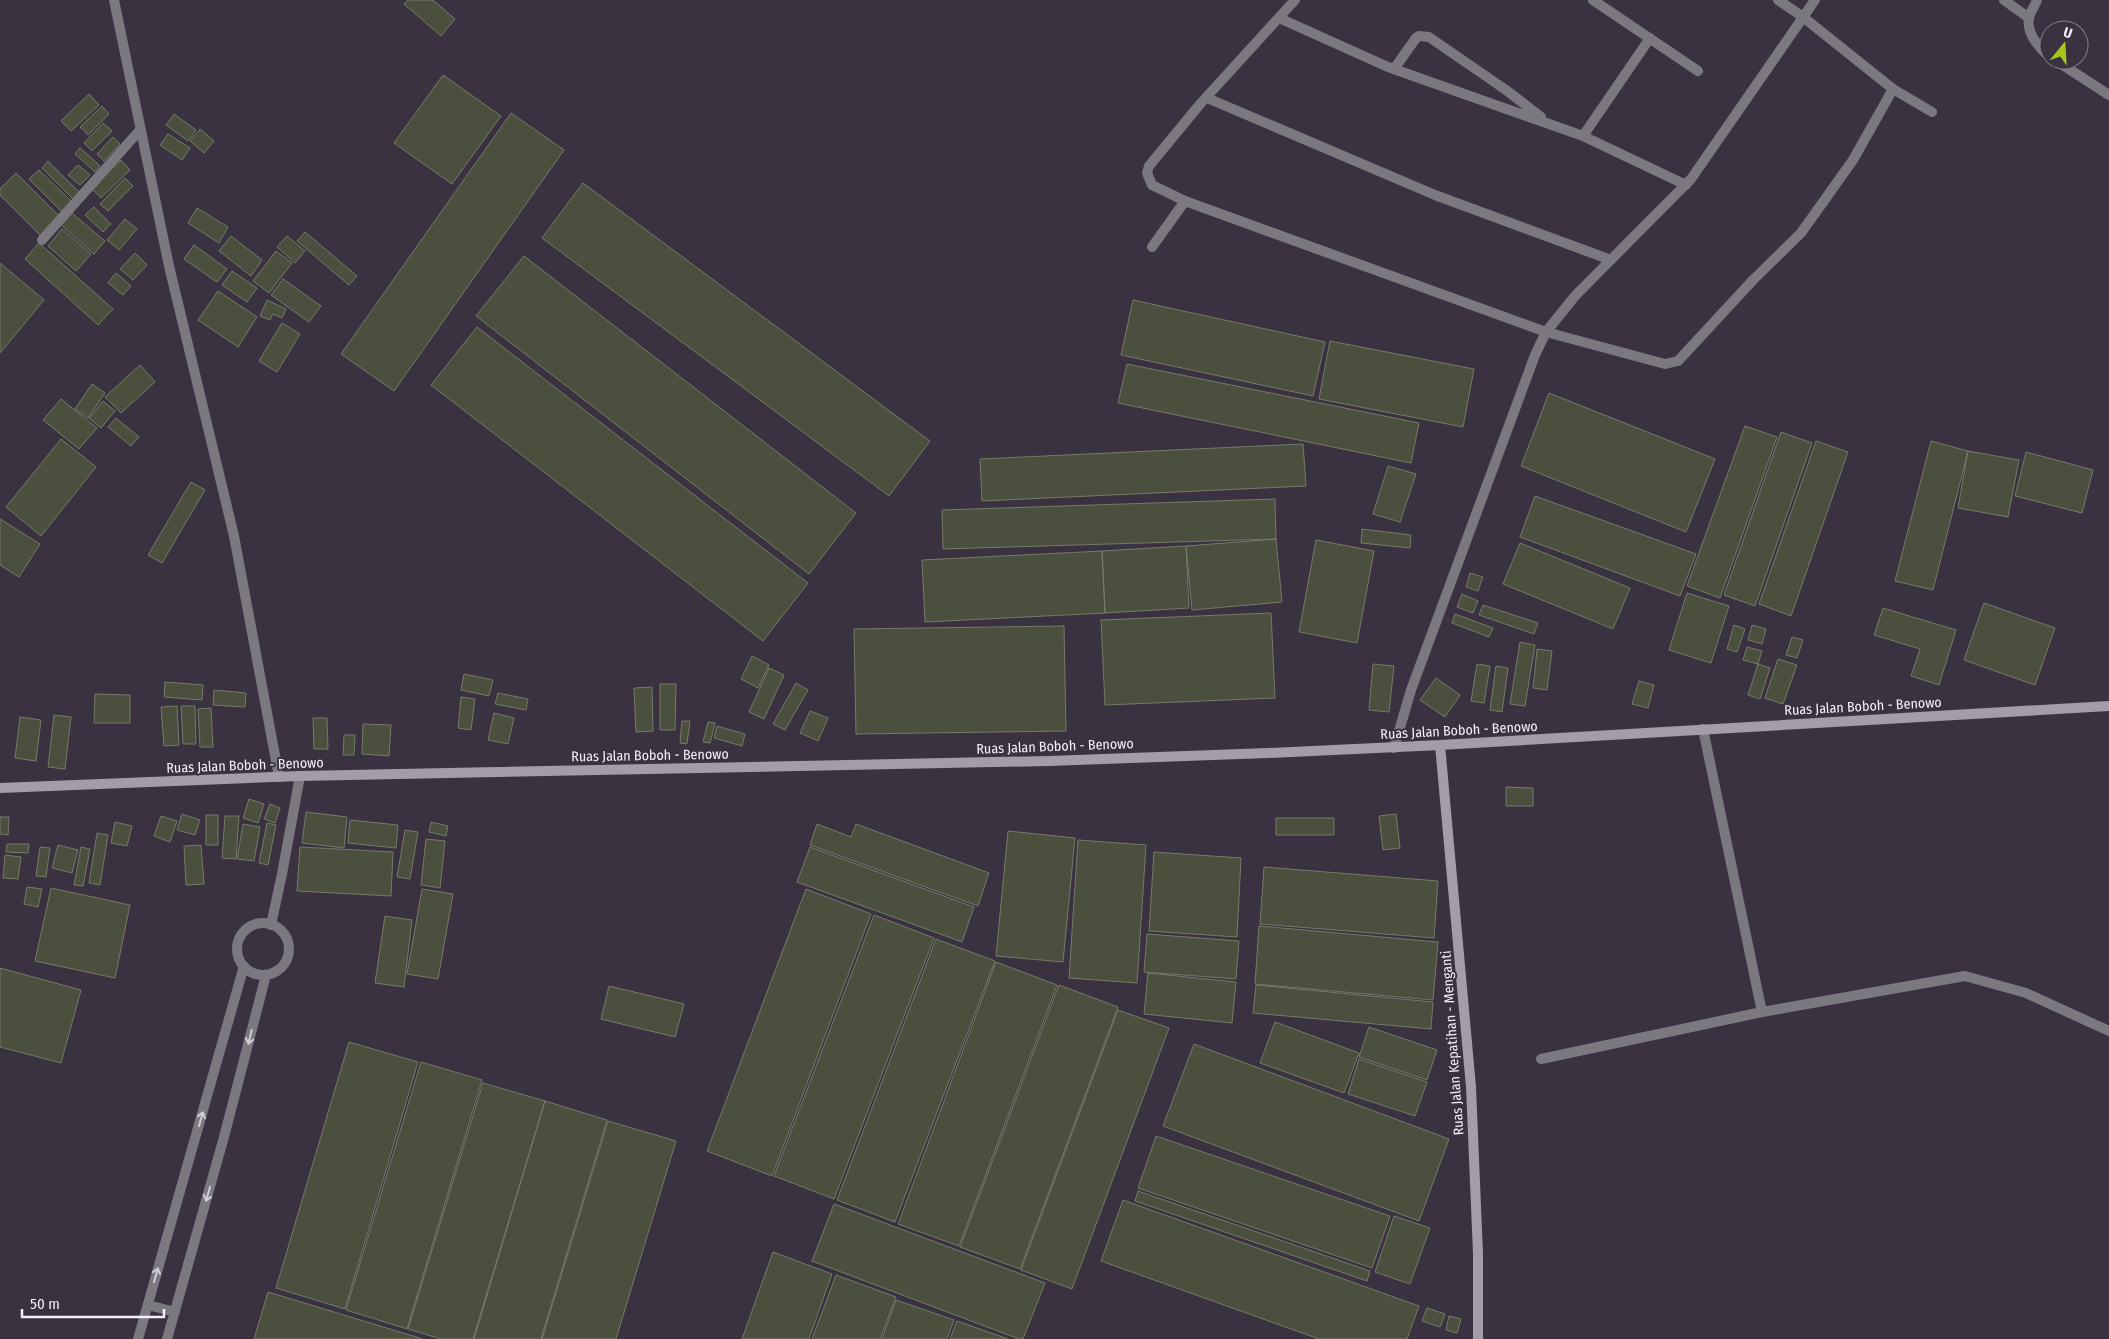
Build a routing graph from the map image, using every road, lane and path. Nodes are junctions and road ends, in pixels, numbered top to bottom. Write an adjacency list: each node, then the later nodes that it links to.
1 (114, 0): 21 (street)
2 (1295, 0): 9 (street)
3 (1593, 0): 11 (street)
4 (1778, 0): 8 (street)
5 (1815, 0): 8 (street)
6 (2004, 0): 10 (street)
7 (2037, 0): 10 (street)
8 (1803, 17): 16 (street); 23 (street)
9 (1279, 18): 13 (street); 18 (street)
10 (2029, 18): 12 (street)
11 (1650, 38): 14 (street); 22 (street)
12 (2039, 47)
13 (1394, 69): 20 (street); 20 (street)
14 (1698, 70)
15 (2070, 70): 17 (street)
16 (1893, 89): 19 (street); 28 (street)
17 (2109, 95)
18 (1207, 98): 24 (street); 27 (street)
19 (1932, 112)
20 (1550, 124): 22 (street)
21 (140, 130): 25 (street); 34 (street)
22 (1583, 136): 23 (street)
23 (1686, 185): 27 (street)
24 (1185, 201): 26 (street); 28 (street)
25 (42, 240)
26 (1152, 248)
27 (1612, 260): 28 (street)
28 (1546, 332): 32 (street)
29 (2109, 706): 30 (main road, Ruas Jalan Boboh - Benowo)
30 (1703, 729): 31 (main road, Ruas Jalan Boboh - Benowo); 39 (street)
31 (1440, 746): 32 (main road, Ruas Jalan Boboh - Benowo); 46 (main road, Ruas Jalan Kepatihan - Menganti)
32 (1394, 748): 33 (main road, Ruas Jalan Boboh - Benowo)
33 (300, 776): 34 (main road, Ruas Jalan Boboh - Benowo); 36 (street)
34 (280, 777): 35 (main road, Ruas Jalan Boboh - Benowo)
35 (0, 788)
36 (271, 925): 37 (street); 38 (street)
37 (244, 966): 38 (street); 42 (street, one-way to 37)
38 (266, 975): 43 (street, one-way to 43)
39 (1762, 1012): 40 (street); 41 (street)
40 (2109, 1031)
41 (1542, 1059)
42 (148, 1305): 43 (street); 44 (street)
43 (175, 1312): 45 (street)
44 (138, 1339)
45 (167, 1339)
46 (1478, 1339)

